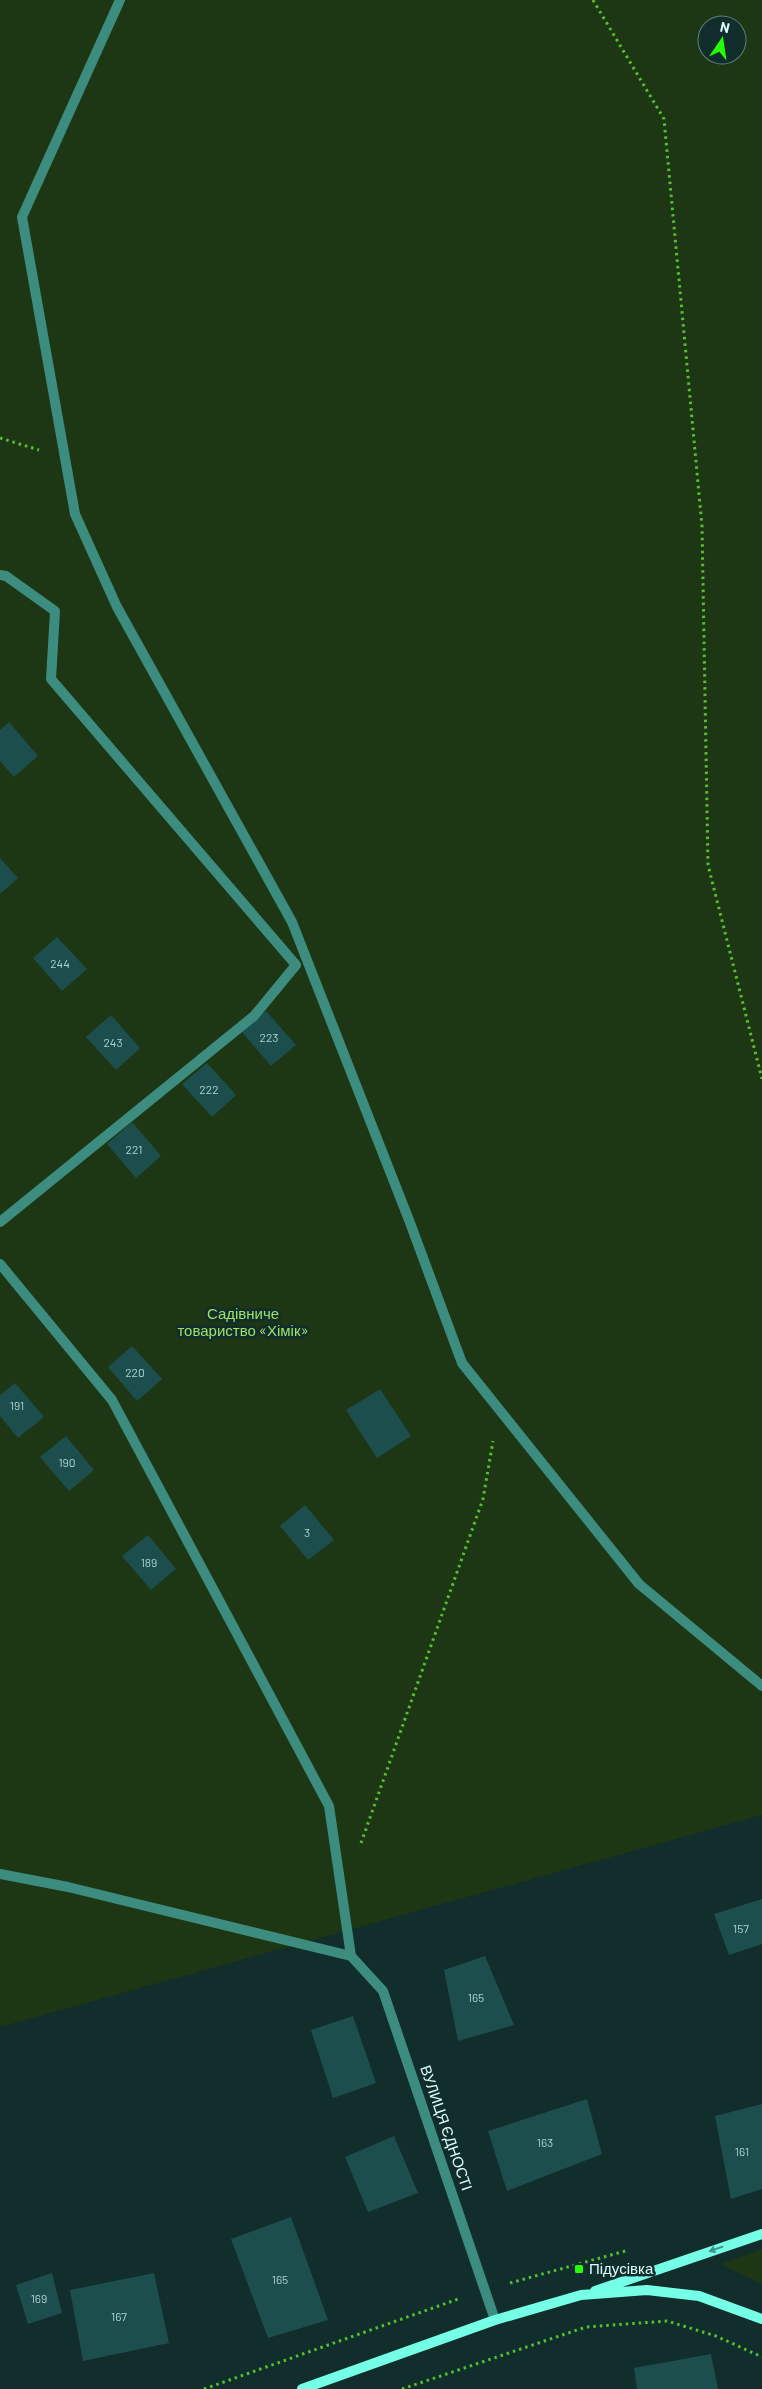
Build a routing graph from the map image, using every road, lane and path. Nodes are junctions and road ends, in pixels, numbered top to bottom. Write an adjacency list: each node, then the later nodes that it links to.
1 (120, 0): 4 (street)
2 (593, 0): 6 (path)
3 (0, 438): 4 (path)
4 (66, 458): 9 (street)
5 (0, 575): 7 (street)
6 (762, 1079)
7 (0, 1222)
8 (0, 1264): 13 (street)
9 (498, 1409): 10 (street); 11 (path)
10 (762, 1686)
11 (358, 1852)
12 (0, 1874): 13 (street)
13 (351, 1956): 17 (street, ВУЛИЦЯ ЄДНОСТІ)
14 (762, 2234): 15 (main road, one-way to 15)
15 (581, 2295): 16 (main road); 17 (main road)
16 (762, 2319)
17 (494, 2320): 19 (main road)
18 (762, 2357): 20 (path)
19 (302, 2389)
20 (402, 2389)

